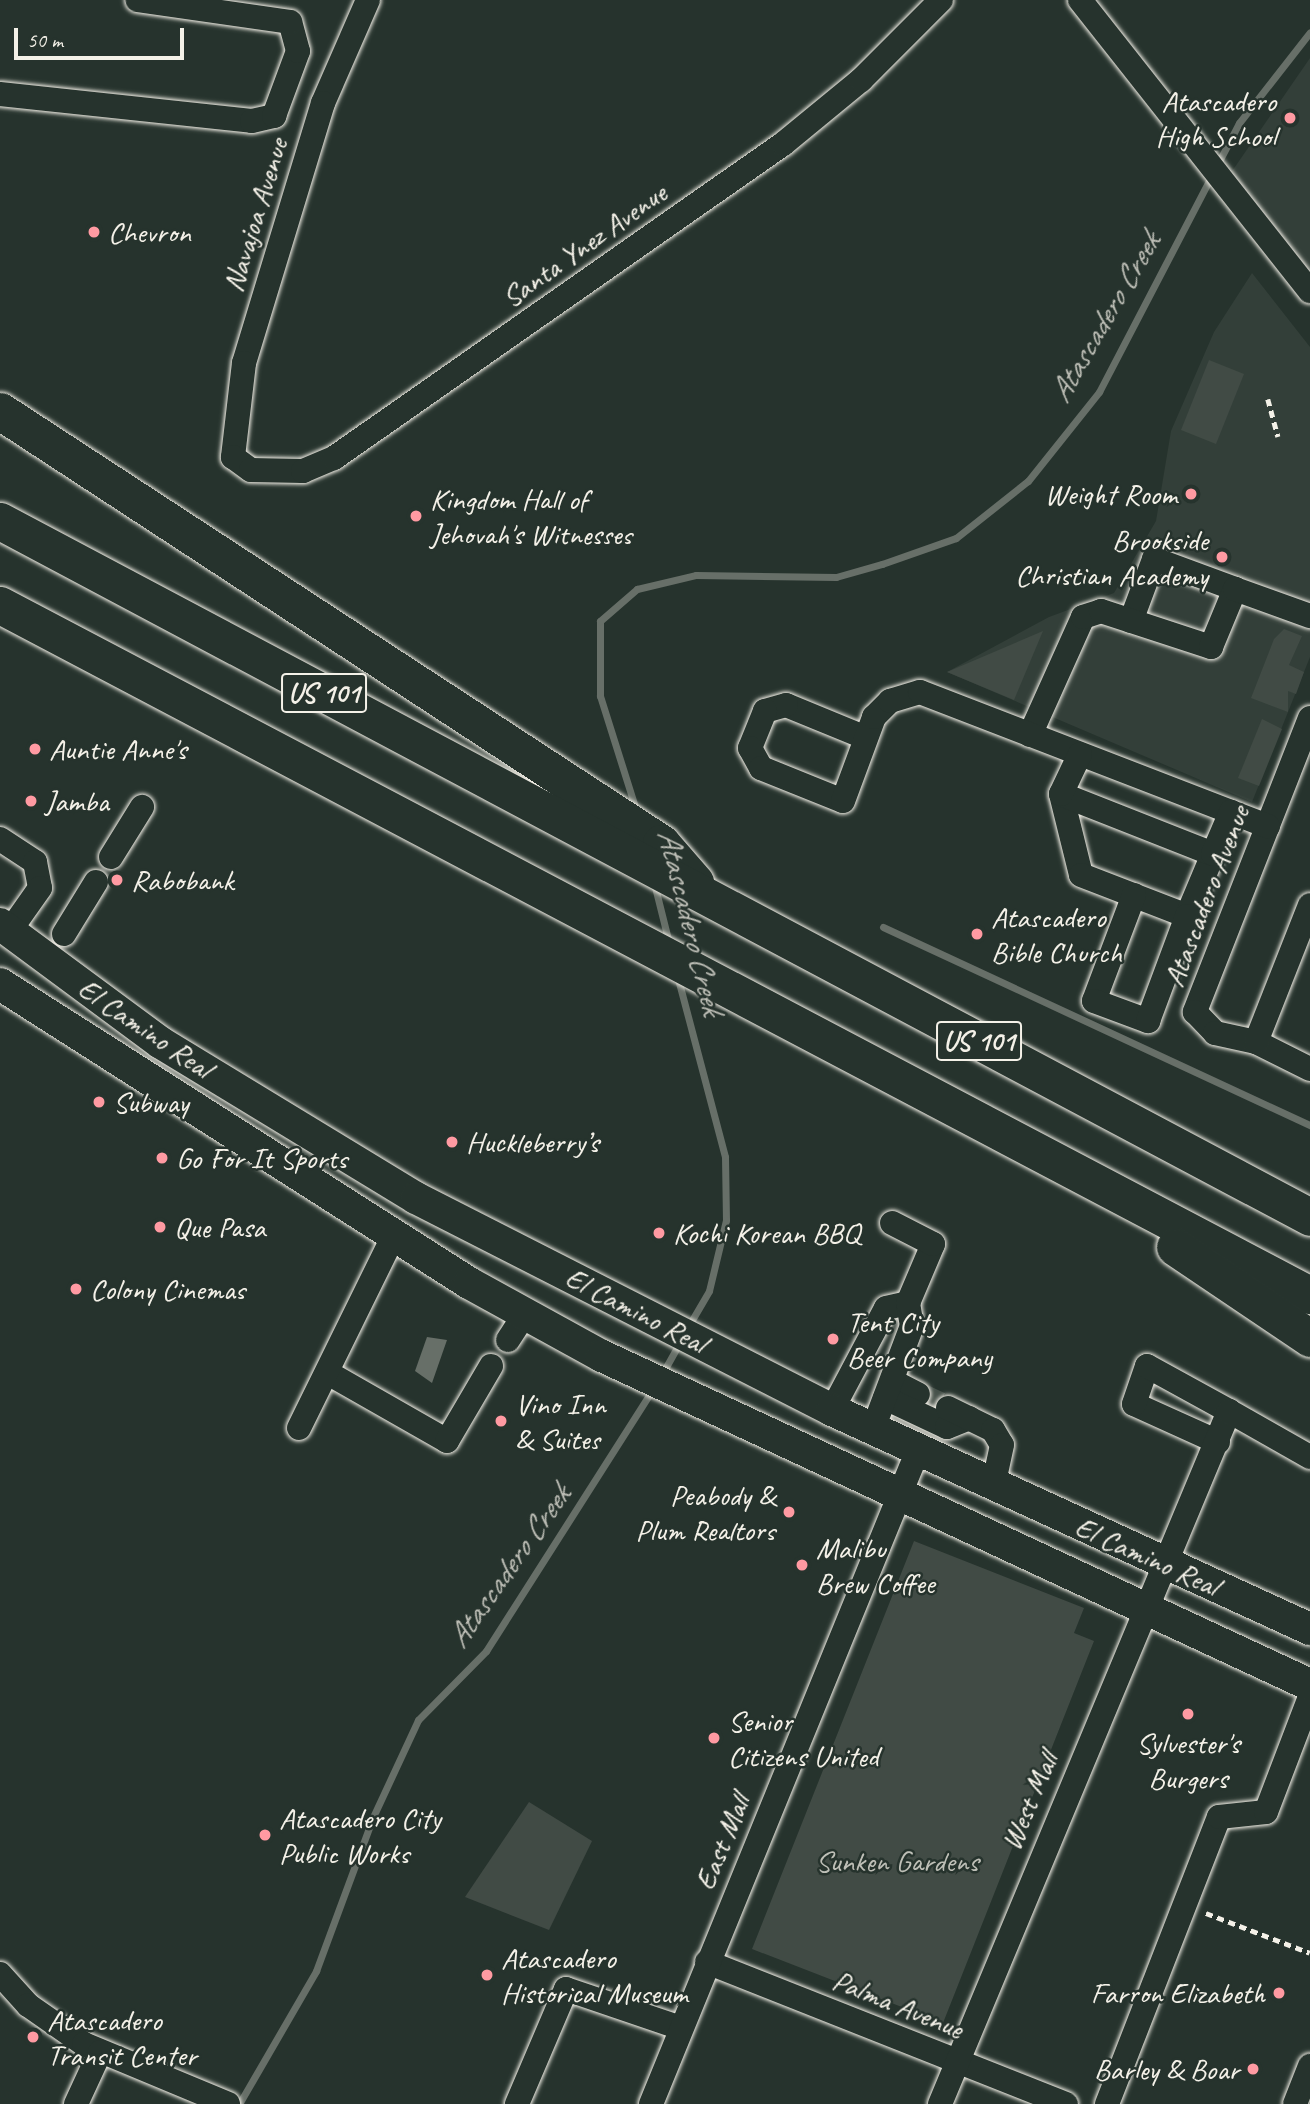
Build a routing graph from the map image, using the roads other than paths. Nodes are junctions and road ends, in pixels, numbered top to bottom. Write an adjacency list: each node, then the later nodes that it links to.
1 (138, 0): 5 (street)
2 (368, 0): 8 (street, Navajoa Avenue)
3 (941, 0): 8 (street, Santa Ynez Avenue)
4 (1080, 0): 6 (street)
5 (0, 94)
6 (1310, 291)
7 (0, 411): 25 (highway)
8 (233, 457)
9 (9, 525): 25 (highway, US 101)
10 (1235, 589): 12 (street); 13 (street); 13 (street)
11 (5, 608): 35 (highway, US 101)
12 (1310, 616)
13 (1131, 621): 15 (street)
14 (1310, 718): 21 (street, Atascadero Avenue)
15 (1030, 735): 16 (street); 17 (street)
16 (864, 737): 16 (street)
17 (1080, 754): 18 (street); 20 (street)
18 (1061, 794): 23 (street); 27 (street)
19 (142, 807): 24 (street)
20 (1231, 812): 21 (street); 23 (street)
21 (1268, 826): 33 (street, Atascadero Avenue)
22 (0, 839): 30 (street)
23 (1213, 854): 29 (street)
24 (111, 857)
25 (653, 858): 36 (highway, US 101)
26 (96, 882): 31 (street)
27 (1134, 895): 29 (street); 29 (street)
28 (1310, 905): 33 (street)
29 (1187, 916)
30 (5, 928): 50 (main road, El Camino Real)
31 (64, 933)
32 (0, 984): 40 (main road, El Camino Real)
33 (1256, 1042): 34 (street)
34 (1310, 1069)
35 (1017, 1141): 41 (highway, US 101); 44 (highway)
36 (1249, 1184): 37 (highway); 38 (highway, US 101)
37 (1310, 1204)
38 (1310, 1217)
39 (892, 1223): 42 (street)
40 (395, 1233): 43 (main road, El Camino Real); 47 (street)
41 (1310, 1295)
42 (908, 1303): 48 (street); 50 (street)
43 (525, 1314): 45 (street); 58 (main road, El Camino Real)
44 (1310, 1338)
45 (508, 1340)
46 (491, 1366): 47 (street)
47 (328, 1373): 52 (street)
48 (889, 1390): 49 (street); 53 (street); 57 (street)
49 (918, 1394)
50 (832, 1410): 53 (main road, El Camino Real)
51 (1229, 1411): 54 (street, West Mall); 54 (street); 56 (street)
52 (299, 1429)
53 (873, 1429): 55 (main road, El Camino Real)
54 (1217, 1442): 59 (street, West Mall)
55 (918, 1450): 57 (main road, El Camino Real); 58 (street, East Mall)
56 (1310, 1457)
57 (993, 1487): 59 (main road, El Camino Real)
58 (897, 1496): 60 (main road, El Camino Real); 64 (street, East Mall)
59 (1165, 1564): 60 (street, West Mall); 61 (main road, El Camino Real)
60 (1143, 1611): 62 (main road, El Camino Real); 68 (street, West Mall)
61 (1310, 1629)
62 (1310, 1685)
63 (1310, 1697): 76 (street)
64 (707, 1962): 66 (street, East Mall); 68 (street, Palma Avenue)
65 (0, 1974): 67 (street)
66 (681, 2028): 72 (street); 73 (street, East Mall)
67 (100, 2052): 70 (street); 71 (street)
68 (957, 2062): 74 (street, West Mall); 75 (street, Palma Avenue)
69 (1310, 2066): 77 (street)
70 (76, 2104)
71 (228, 2104)
72 (517, 2104)
73 (651, 2104)
74 (940, 2104)
75 (1066, 2104)
76 (1107, 2104)
77 (1295, 2104)

